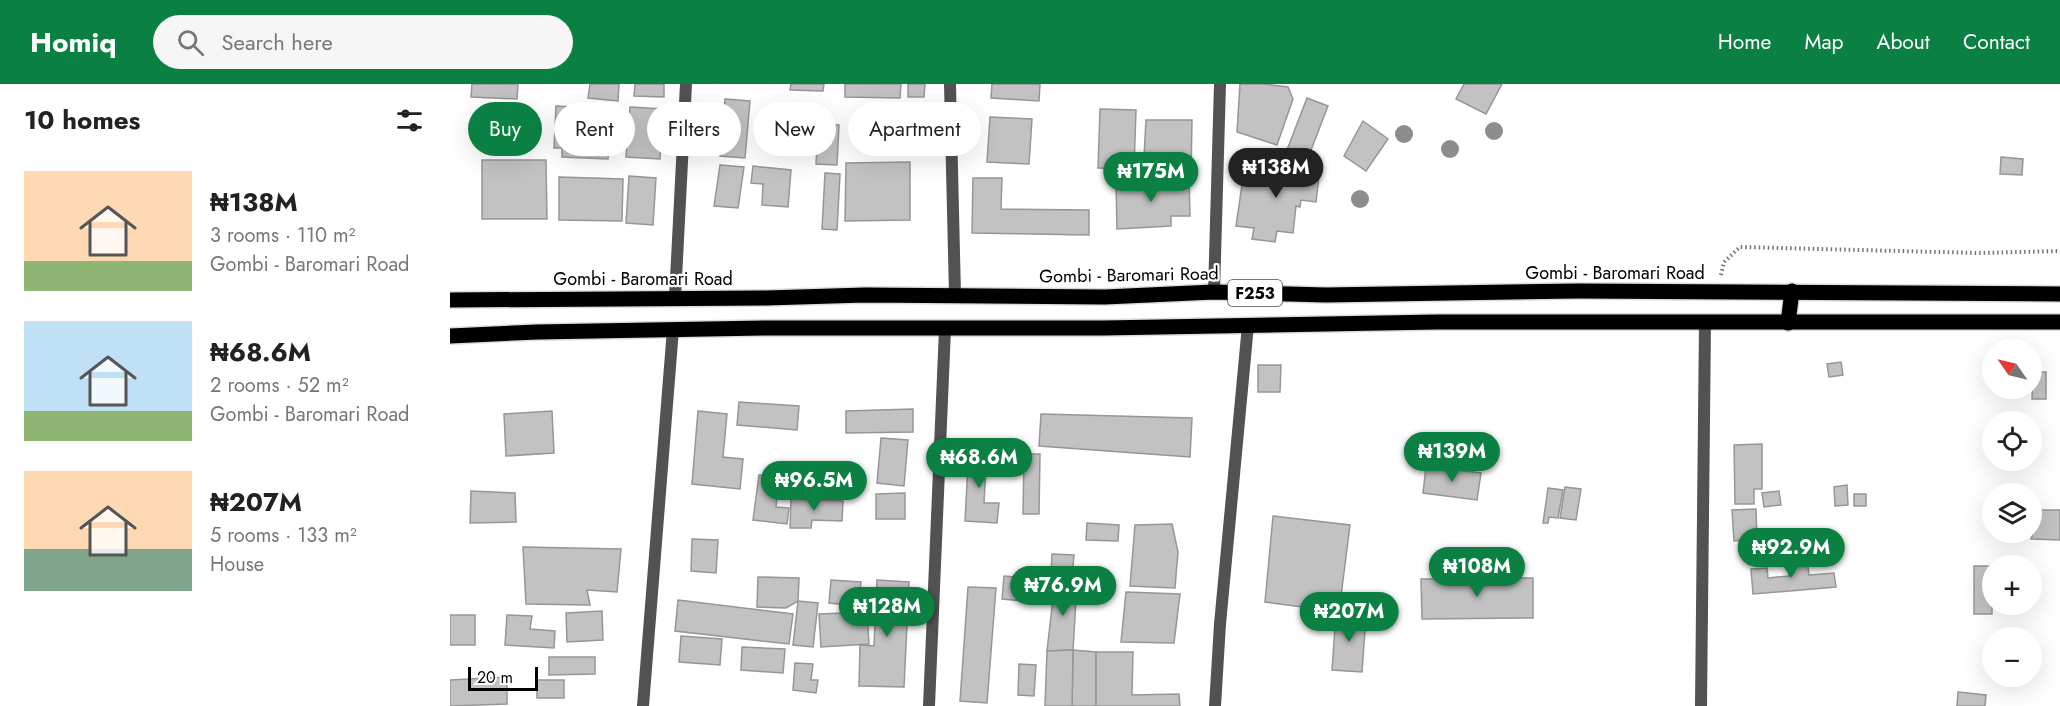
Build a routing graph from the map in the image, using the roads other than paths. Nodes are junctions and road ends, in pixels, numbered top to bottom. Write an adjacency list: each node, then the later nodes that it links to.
1 (686, 84): 8 (street)
2 (950, 84): 7 (street)
3 (1220, 84): 5 (street)
4 (1792, 291): 5 (main road, Gombi - Baromari Road / F253); 6 (main road, Gombi - Baromari Road / F253); 12 (main road)
5 (1214, 292): 7 (main road, Gombi - Baromari Road / F253)
6 (2060, 294)
7 (955, 295): 8 (main road, Gombi - Baromari Road / F253)
8 (675, 298): 9 (main road, Gombi - Baromari Road / F253)
9 (450, 300)
10 (2060, 322): 12 (main road, F253)
11 (1705, 323): 12 (main road, F253); 13 (main road, F253); 20 (street)
12 (1788, 323)
13 (1248, 325): 15 (main road, F253); 19 (street)
14 (673, 329): 15 (main road, F253); 16 (main road, F253); 17 (street)
15 (945, 329): 18 (street)
16 (450, 336)
17 (644, 706)
18 (929, 706)
19 (1215, 706)
20 (1701, 706)

